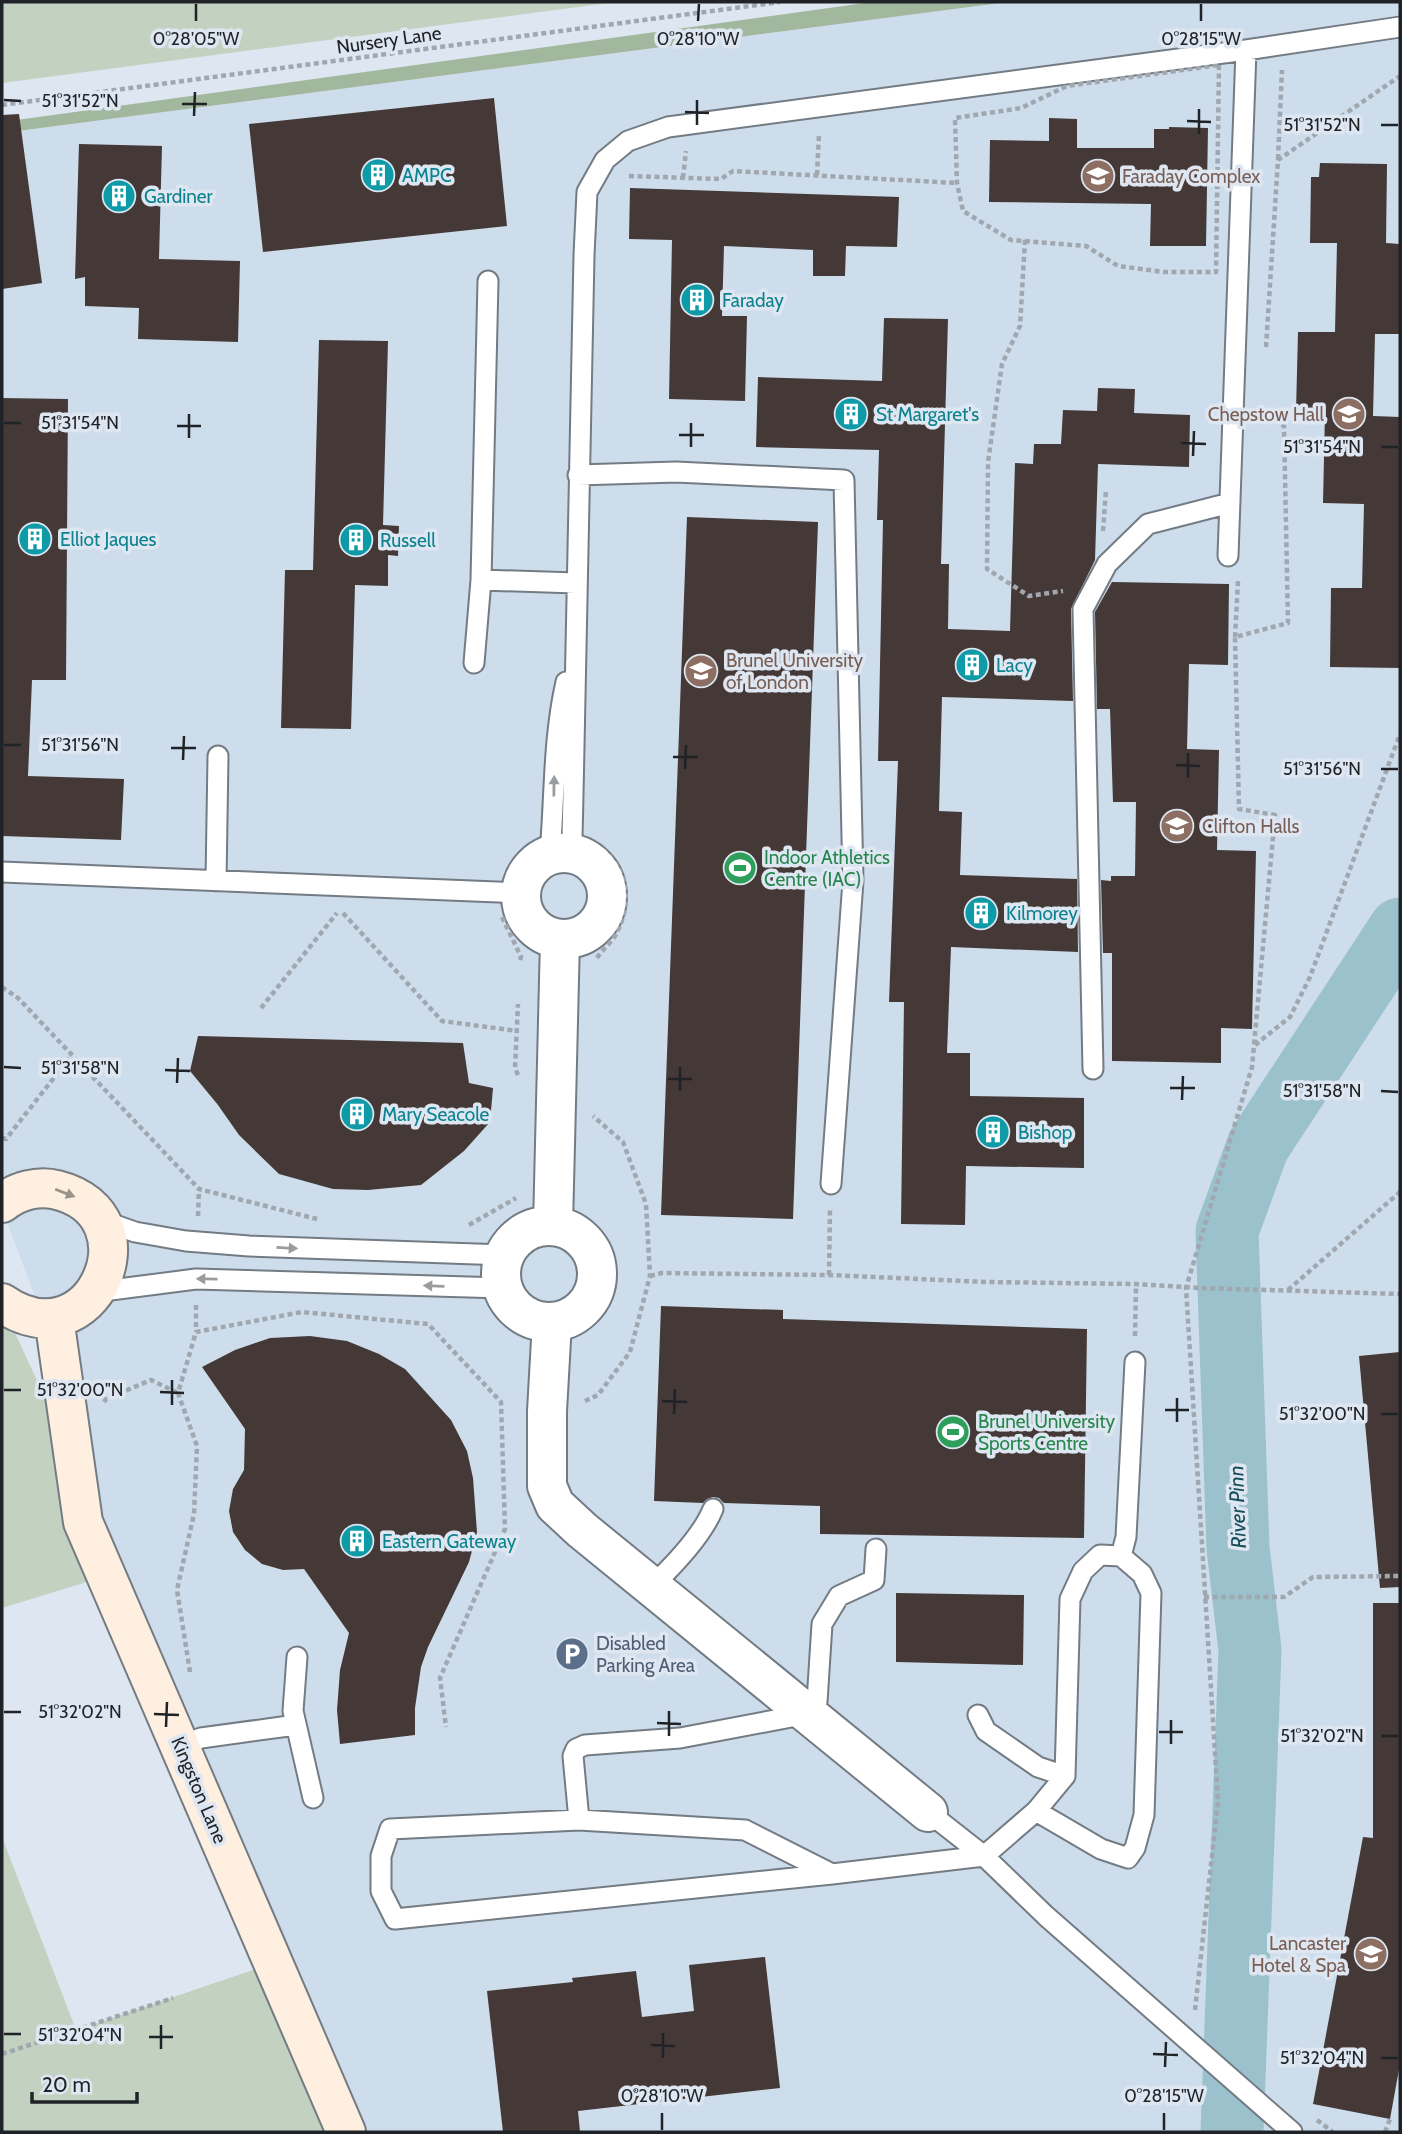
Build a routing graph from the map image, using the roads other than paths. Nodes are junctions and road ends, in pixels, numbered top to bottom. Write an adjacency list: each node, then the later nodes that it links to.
1 (1400, 27): 2 (lane)
2 (1246, 50): 4 (lane); 5 (lane)
3 (488, 281): 7 (lane)
4 (578, 475): 8 (lane); 18 (lane)
5 (1230, 503): 6 (lane); 17 (lane)
6 (1228, 556)
7 (481, 580): 8 (lane); 10 (lane)
8 (576, 583): 9 (lane)
9 (575, 643): 12 (lane); 12 (lane, one-way to 9)
10 (474, 663)
11 (218, 756): 14 (lane)
12 (576, 852): 15 (street); 16 (street)
13 (2, 872): 14 (lane)
14 (216, 881): 15 (lane)
15 (510, 903): 16 (street)
16 (560, 939): 21 (street)
17 (1093, 1069)
18 (831, 1184)
19 (2, 1203): 20 (street, one-way to 20)
20 (100, 1220): 22 (lane, one-way to 22); 23 (street)
21 (553, 1226): 22 (street); 26 (street)
22 (504, 1271): 23 (lane, one-way to 23); 26 (street)
23 (95, 1292): 25 (street)
24 (2, 1303): 25 (street)
25 (54, 1318): 36 (street, Kingston Lane)
26 (552, 1322): 31 (street)
27 (1135, 1362): 30 (lane)
28 (713, 1509): 31 (lane)
29 (876, 1549): 33 (lane)
30 (1121, 1556): 37 (lane); 39 (lane)
31 (652, 1586): 33 (street)
32 (297, 1657): 35 (lane)
33 (807, 1714): 40 (street); 41 (lane)
34 (978, 1715): 37 (lane)
35 (296, 1725): 36 (lane); 38 (lane)
36 (179, 1746): 44 (street, Kingston Lane)
37 (1065, 1776): 39 (lane)
38 (313, 1798)
39 (1036, 1811): 42 (lane)
40 (928, 1812): 42 (lane)
41 (579, 1820): 43 (lane); 43 (lane)
42 (984, 1856): 43 (lane); 45 (lane)
43 (832, 1874)
44 (346, 2132)
45 (1292, 2132)

